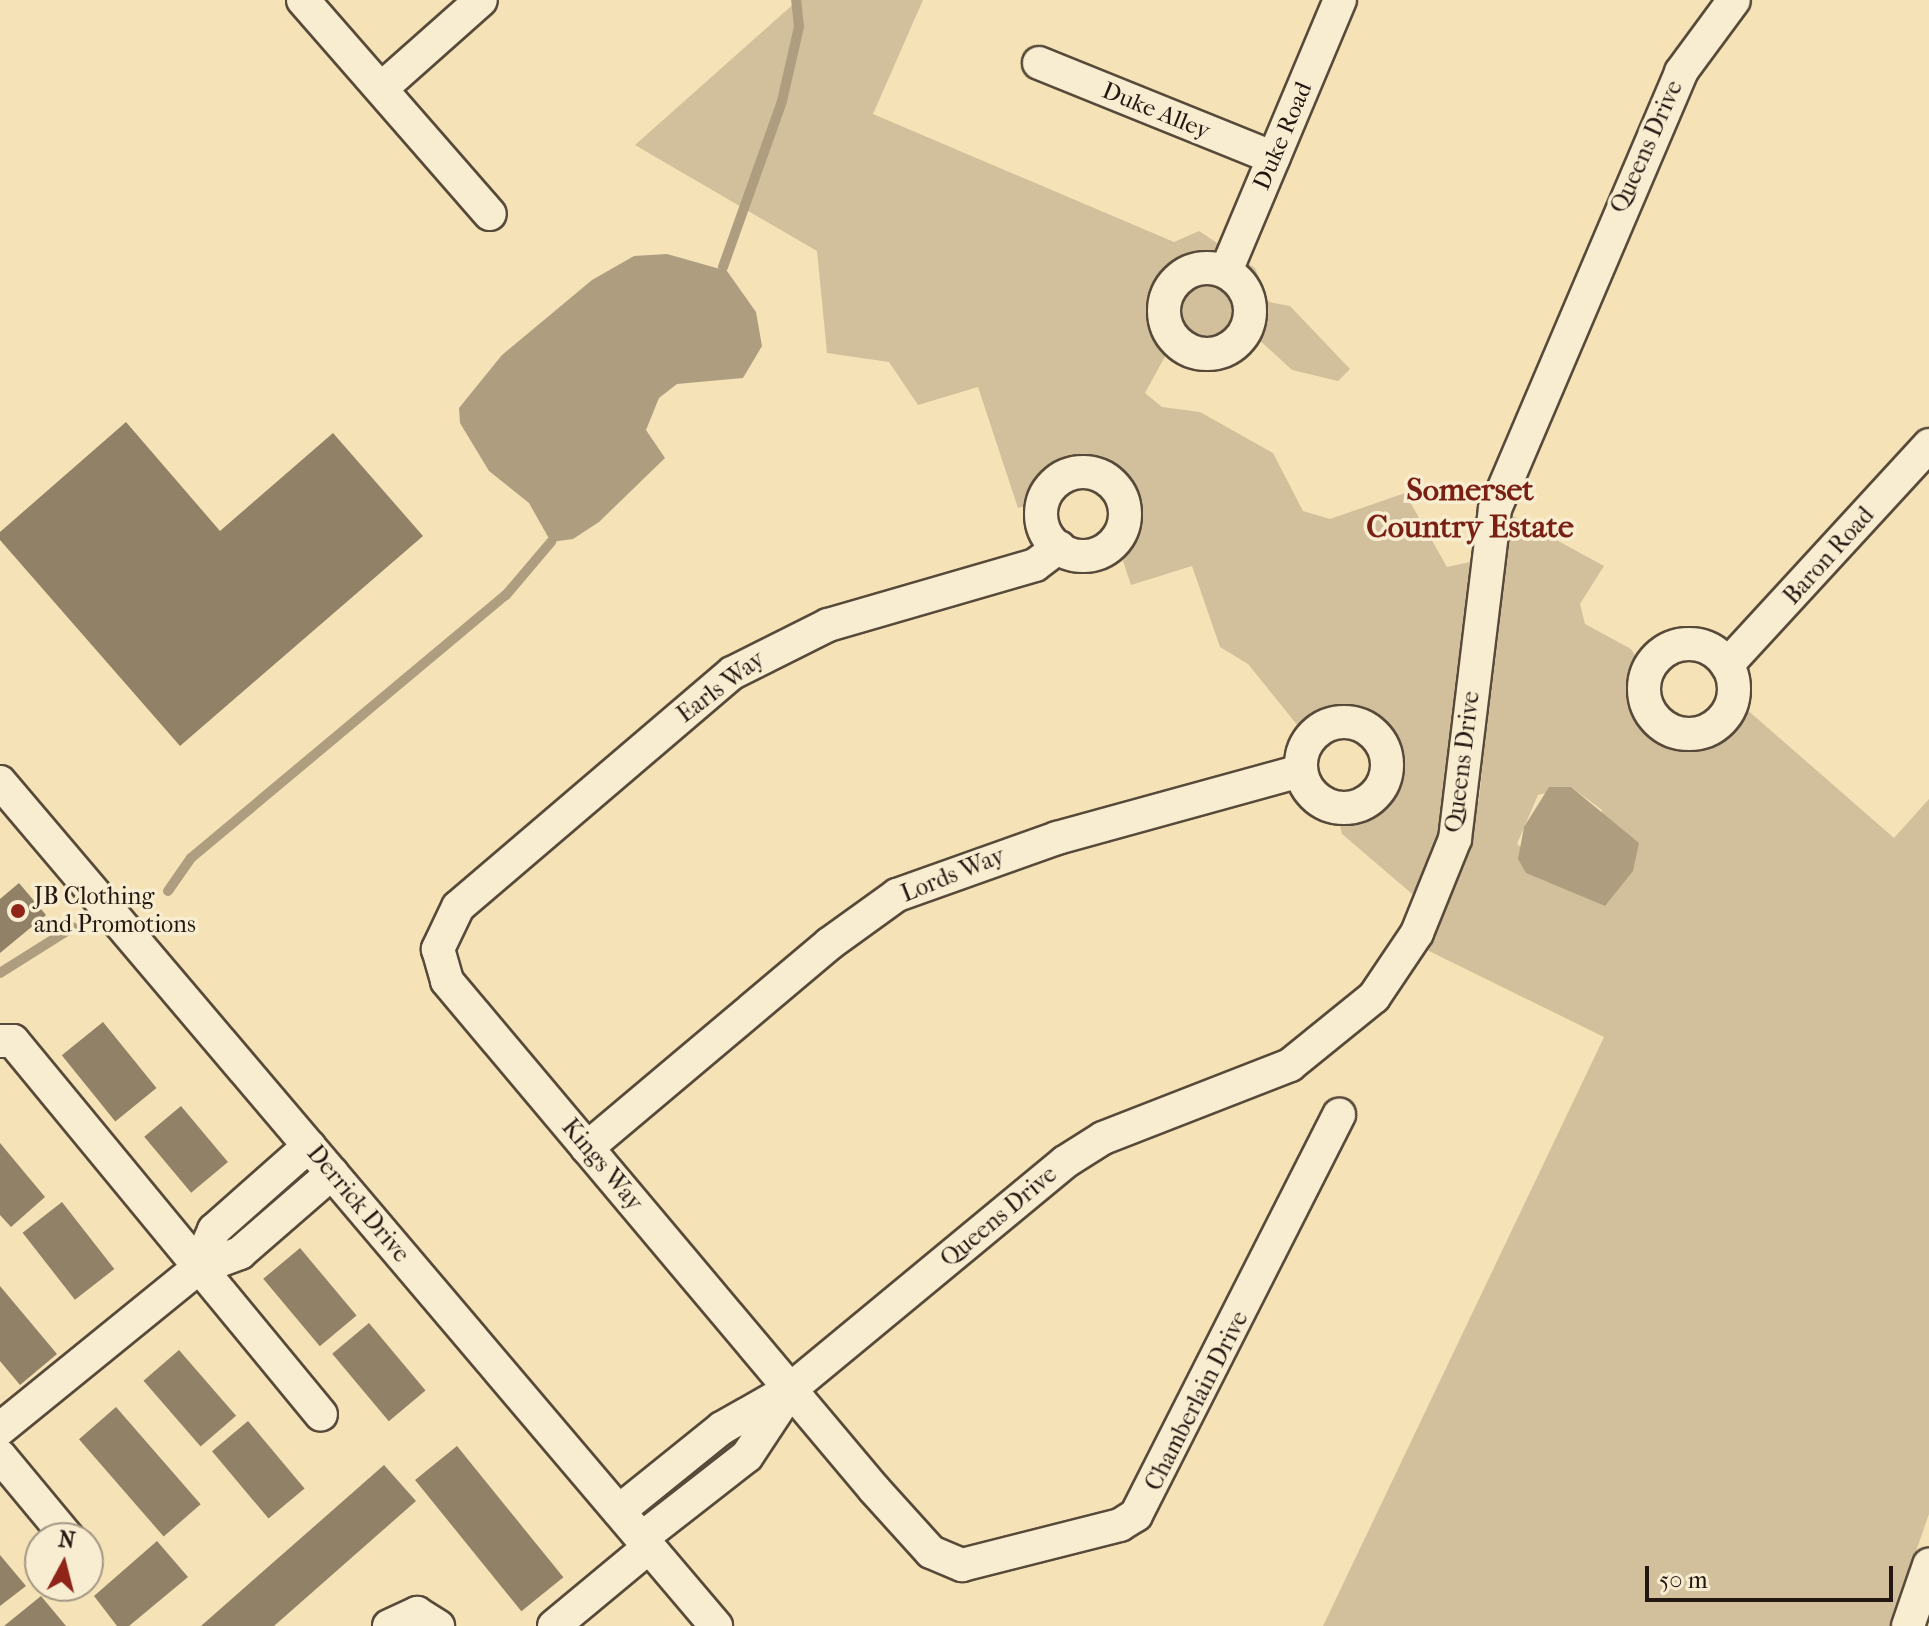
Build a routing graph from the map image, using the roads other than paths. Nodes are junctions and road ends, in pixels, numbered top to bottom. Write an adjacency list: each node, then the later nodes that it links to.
1 (303, 0): 6 (street)
2 (481, 0): 6 (street)
3 (1340, 0): 7 (street, Duke Road)
4 (1734, 0): 22 (street, Queens Drive)
5 (1039, 63): 7 (street, Duke Alley)
6 (382, 88): 8 (street)
7 (1274, 158): 9 (street, Duke Road)
8 (490, 214)
9 (1226, 271)
10 (1929, 445): 12 (street, Baron Road)
11 (1059, 547): 15 (street, Earls Way)
12 (1727, 665)
13 (1300, 771): 19 (street, Lords Way)
14 (0, 782): 18 (street, Derrick Drive)
15 (444, 930): 19 (street, Kings Way)
16 (0, 1041): 21 (street)
17 (1339, 1114): 22 (street, Chamberlain Drive)
18 (309, 1146): 20 (street, Derrick Drive); 21 (street)
19 (587, 1148): 22 (street, Kings Way)
20 (332, 1173): 21 (street); 26 (street, Derrick Drive)
21 (197, 1269): 23 (street); 24 (street)
22 (792, 1388): 26 (street, Queens Drive); 28 (street, Queens Drive)
23 (321, 1415)
24 (0, 1429)
25 (0, 1456): 27 (street)
26 (619, 1511): 28 (street, Derrick Drive)
27 (55, 1522)
28 (645, 1542): 32 (street, Queens Drive); 33 (street, Derrick Drive)
29 (1929, 1565): 34 (street)
30 (389, 1626): 31 (street)
31 (438, 1626)
32 (554, 1626)
33 (716, 1626)
34 (1908, 1626)

